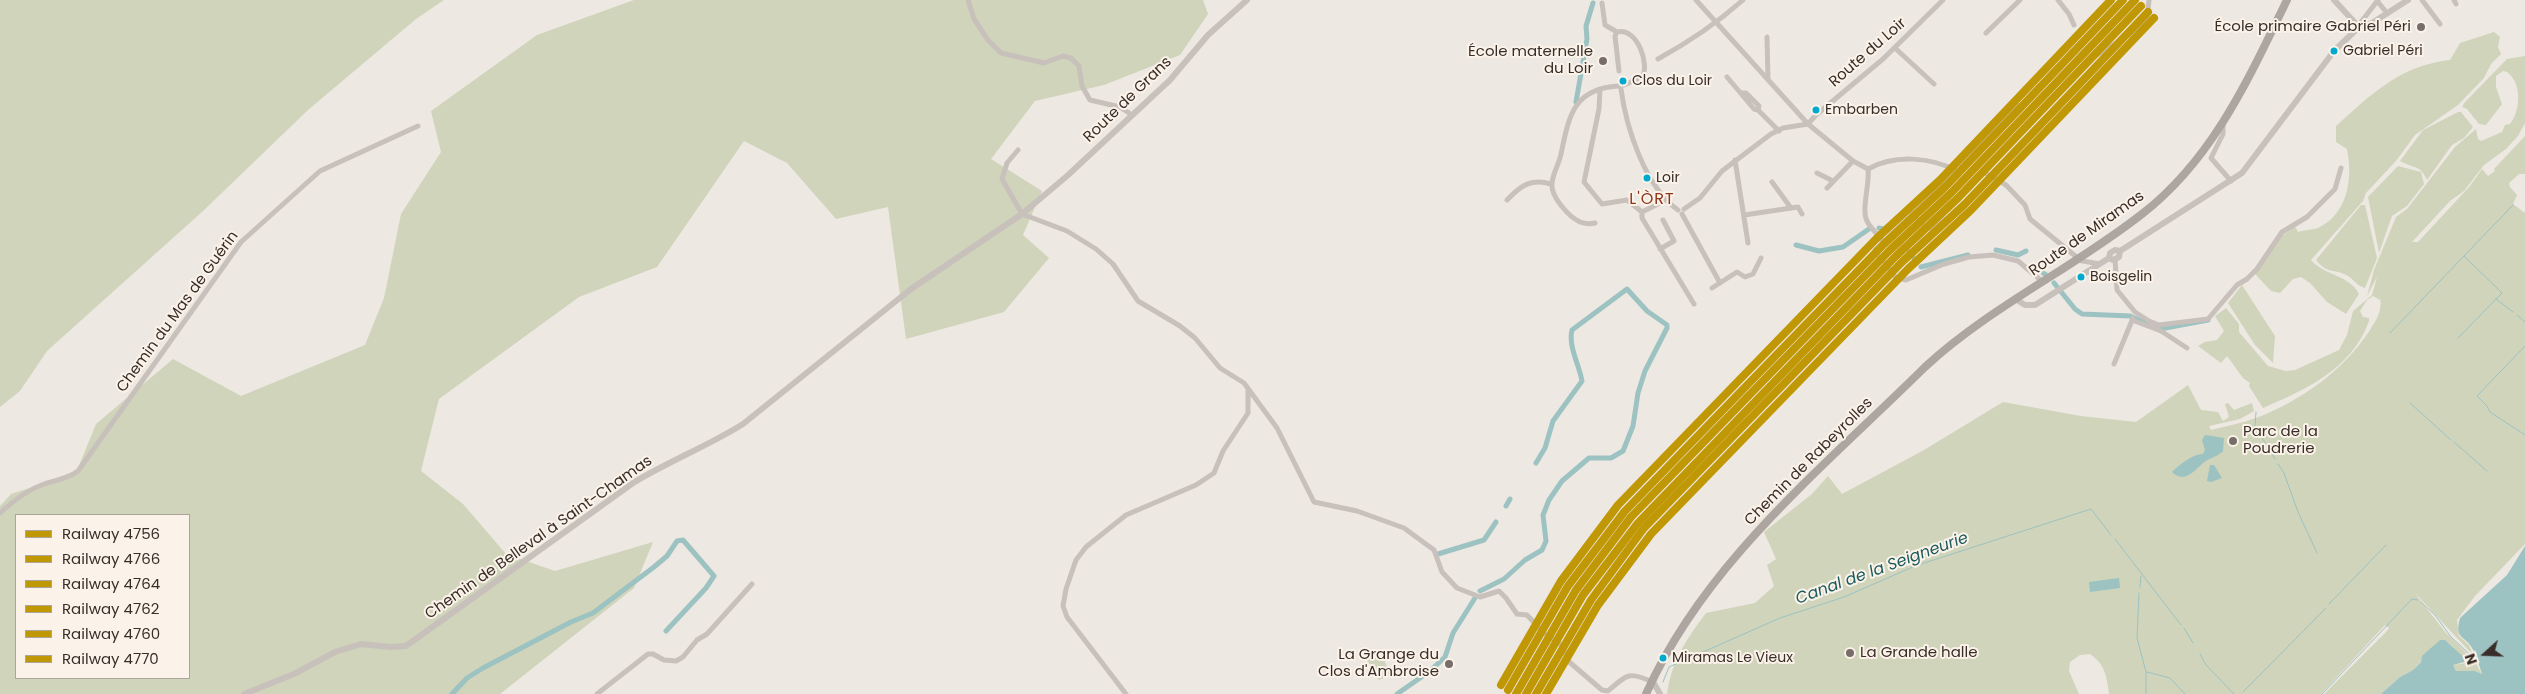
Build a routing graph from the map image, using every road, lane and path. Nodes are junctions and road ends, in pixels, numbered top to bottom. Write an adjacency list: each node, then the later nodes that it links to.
1 (968, 0): 32 (street)
2 (1247, 0): 32 (street, Route de Grans)
3 (1696, 0): 16 (street)
4 (1742, 0): 16 (street)
5 (1943, 0): 23 (street, Route du Loir)
6 (2020, 0): 21 (street)
7 (2058, 0): 18 (street)
8 (2149, 0): 43 (street)
9 (2287, 0): 34 (main road, Route de Miramas)
10 (2334, 0): 19 (street)
11 (2408, 0): 15 (street)
12 (2422, 0): 17 (street)
13 (2378, 1): 15 (street); 19 (street)
14 (1602, 2): 20 (street)
15 (2387, 13): 19 (street)
16 (1717, 23): 24 (street); 27 (street)
17 (2440, 24)
18 (2074, 25)
19 (2359, 27): 46 (street)
20 (1617, 32): 25 (street); 29 (street)
21 (1986, 33)
22 (1767, 37): 27 (street)
23 (1895, 48): 28 (street); 33 (street, Route du Loir)
24 (1658, 59)
25 (1619, 71)
26 (1727, 77): 36 (street)
27 (1768, 80): 33 (street)
28 (1934, 84)
29 (1621, 87): 30 (street); 51 (street)
30 (1600, 89): 48 (street); 54 (street)
31 (2018, 105): 42 (street)
32 (1132, 115): 55 (street, Route de Grans)
33 (1808, 124): 36 (street); 39 (street)
34 (2223, 124): 46 (street); 66 (main road, Route de Miramas)
35 (418, 126): 81 (street, Chemin du Mas de Guérin)
36 (1779, 131): 38 (street)
37 (1018, 150): 55 (street)
38 (1735, 160): 53 (street); 57 (street)
39 (1853, 161): 41 (street); 45 (street)
40 (2340, 168): 75 (street)
41 (1868, 169): 42 (street); 62 (street)
42 (1957, 171): 58 (street)
43 (1983, 172): 58 (street); 66 (street)
44 (1816, 173): 45 (street)
45 (1832, 181): 49 (street)
46 (2231, 181): 67 (street)
47 (1772, 182): 52 (street)
48 (1552, 184): 50 (street); 60 (street)
49 (1827, 188)
50 (1507, 200)
51 (1666, 200): 53 (street); 54 (street)
52 (1791, 208): 56 (street); 57 (street)
53 (1681, 211): 71 (street)
54 (1642, 212): 63 (street)
55 (1022, 214): 80 (street); 87 (street, Chemin de Belleval à Saint-Chamas)
56 (1802, 214)
57 (1744, 215): 61 (street)
58 (1913, 215): 62 (street)
59 (1663, 220): 63 (street)
60 (1595, 223)
61 (1748, 243)
62 (1882, 244): 64 (street)
63 (1660, 249): 74 (street)
64 (1878, 256)
65 (1761, 258): 71 (street)
66 (2078, 259): 69 (street); 70 (main road, Route de Miramas)
67 (2112, 259): 69 (street); 75 (street)
68 (1885, 264): 70 (street)
69 (2100, 264): 73 (street)
70 (2044, 282): 73 (main road, Route de Miramas)
71 (1720, 283): 72 (street)
72 (1712, 288)
73 (2017, 300): 77 (main road, Route de Miramas)
74 (1694, 304)
75 (2135, 312): 76 (street)
76 (2132, 320): 78 (street); 79 (street)
77 (1973, 329): 83 (main road, Chemin de Rabeyrolles)
78 (2187, 348)
79 (2114, 364)
80 (1248, 390): 84 (street); 89 (street)
81 (0, 513)
82 (752, 584): 88 (street)
83 (1680, 630): 86 (main road, Chemin de Rabeyrolles); 86 (main road, Chemin de Rabeyrolles)
84 (1544, 632)
85 (1553, 638): 86 (street)
86 (1653, 688)
87 (244, 694)
88 (597, 694)
89 (1126, 694)

